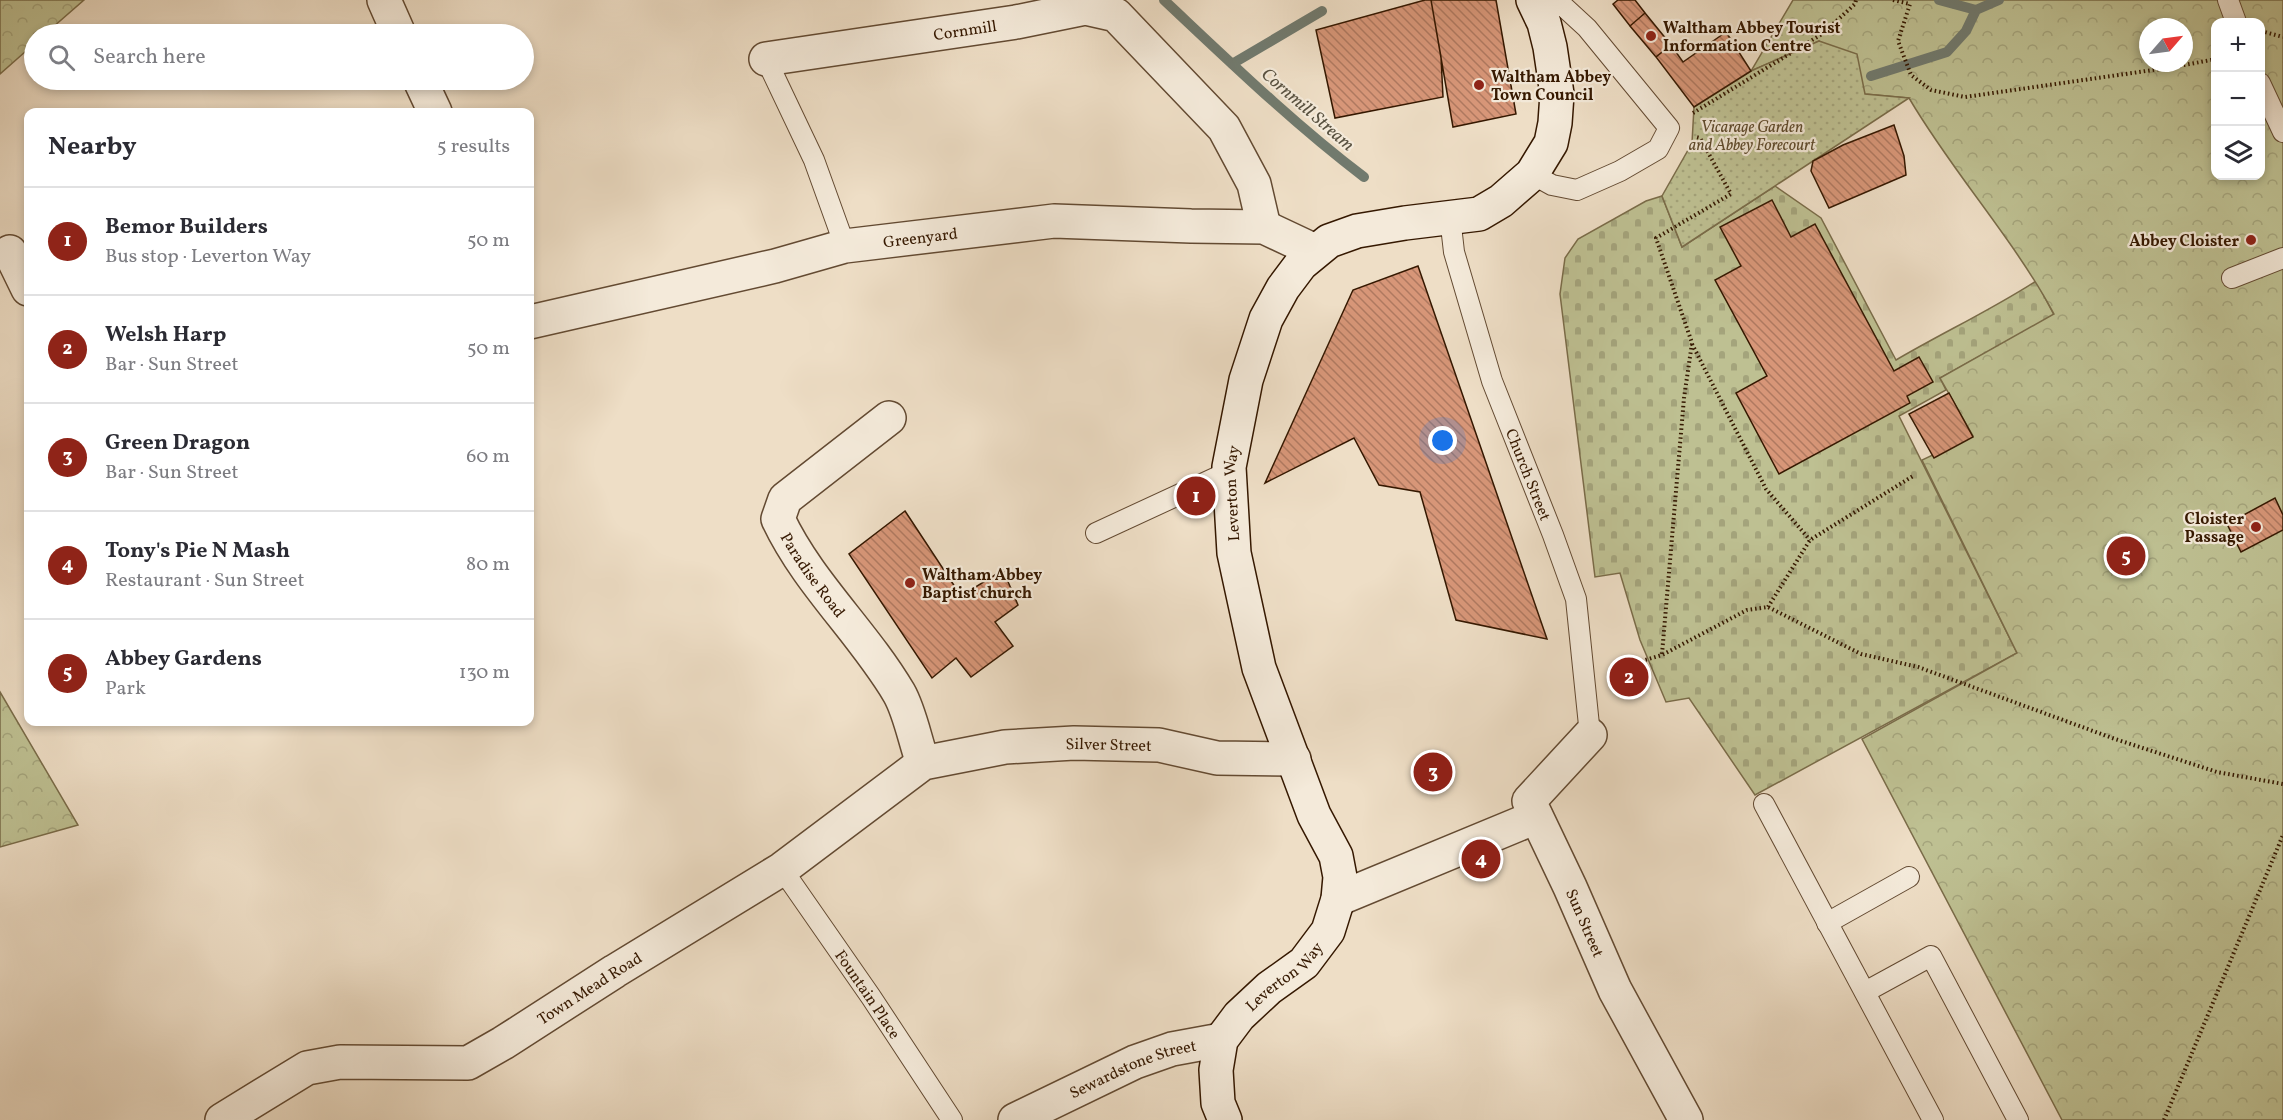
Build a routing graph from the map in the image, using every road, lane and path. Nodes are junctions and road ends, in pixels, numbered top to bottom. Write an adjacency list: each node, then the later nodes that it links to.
1 (384, 0): 7 (street)
2 (1856, 0): 15 (path)
3 (1893, 0): 11 (path)
4 (2228, 0): 6 (lane)
5 (1535, 3): 15 (lane); 17 (street, Leverton Way)
6 (2235, 18)
7 (395, 24)
8 (2265, 32): 9 (path)
9 (2283, 37)
10 (766, 59): 19 (street, Cornmill); 20 (lane)
11 (2211, 59)
12 (425, 90): 14 (street)
13 (2265, 94): 16 (lane)
14 (433, 108)
15 (1669, 128): 17 (lane); 27 (path)
16 (2283, 132)
17 (1532, 174): 18 (street, Leverton Way)
18 (1450, 217): 21 (street, Leverton Way); 35 (lane, Church Street)
19 (1264, 226): 20 (street, Greenyard); 21 (street, Greenyard)
20 (845, 246): 26 (street, Greenyard)
21 (1315, 251): 29 (street, Leverton Way)
22 (10, 252): 25 (street)
23 (2283, 258): 24 (lane)
24 (2232, 278)
25 (24, 280)
26 (534, 321)
27 (1692, 343): 32 (path); 34 (path)
28 (889, 418): 38 (street, Paradise Road)
29 (1230, 471): 31 (lane); 37 (street, Leverton Way)
30 (1913, 476): 32 (path)
31 (1096, 533)
32 (1810, 540): 33 (path)
33 (1768, 607): 34 (path); 39 (path)
34 (1662, 655): 35 (path)
35 (1585, 678): 36 (lane, Church Street)
36 (1590, 735): 41 (street, Sun Street)
37 (1294, 759): 38 (street, Silver Street); 45 (street, Leverton Way)
38 (923, 763): 43 (street, Town Mead Road)
39 (2283, 784)
40 (1764, 804): 46 (lane)
41 (1536, 817): 45 (street); 53 (street, Sun Street)
42 (2283, 835): 56 (path)
43 (782, 868): 49 (street, Town Mead Road); 50 (lane, Fountain Place)
44 (1909, 877): 46 (lane)
45 (1338, 899): 48 (street, Leverton Way)
46 (1827, 923): 47 (lane)
47 (1865, 993): 54 (lane); 55 (lane)
48 (1221, 1040): 51 (street, Sewardstone Street); 52 (street)
49 (222, 1120)
50 (952, 1120)
51 (1015, 1120)
52 (1225, 1120)
53 (1686, 1120)
54 (1933, 1120)
55 (2018, 1120)
56 (2164, 1120)

